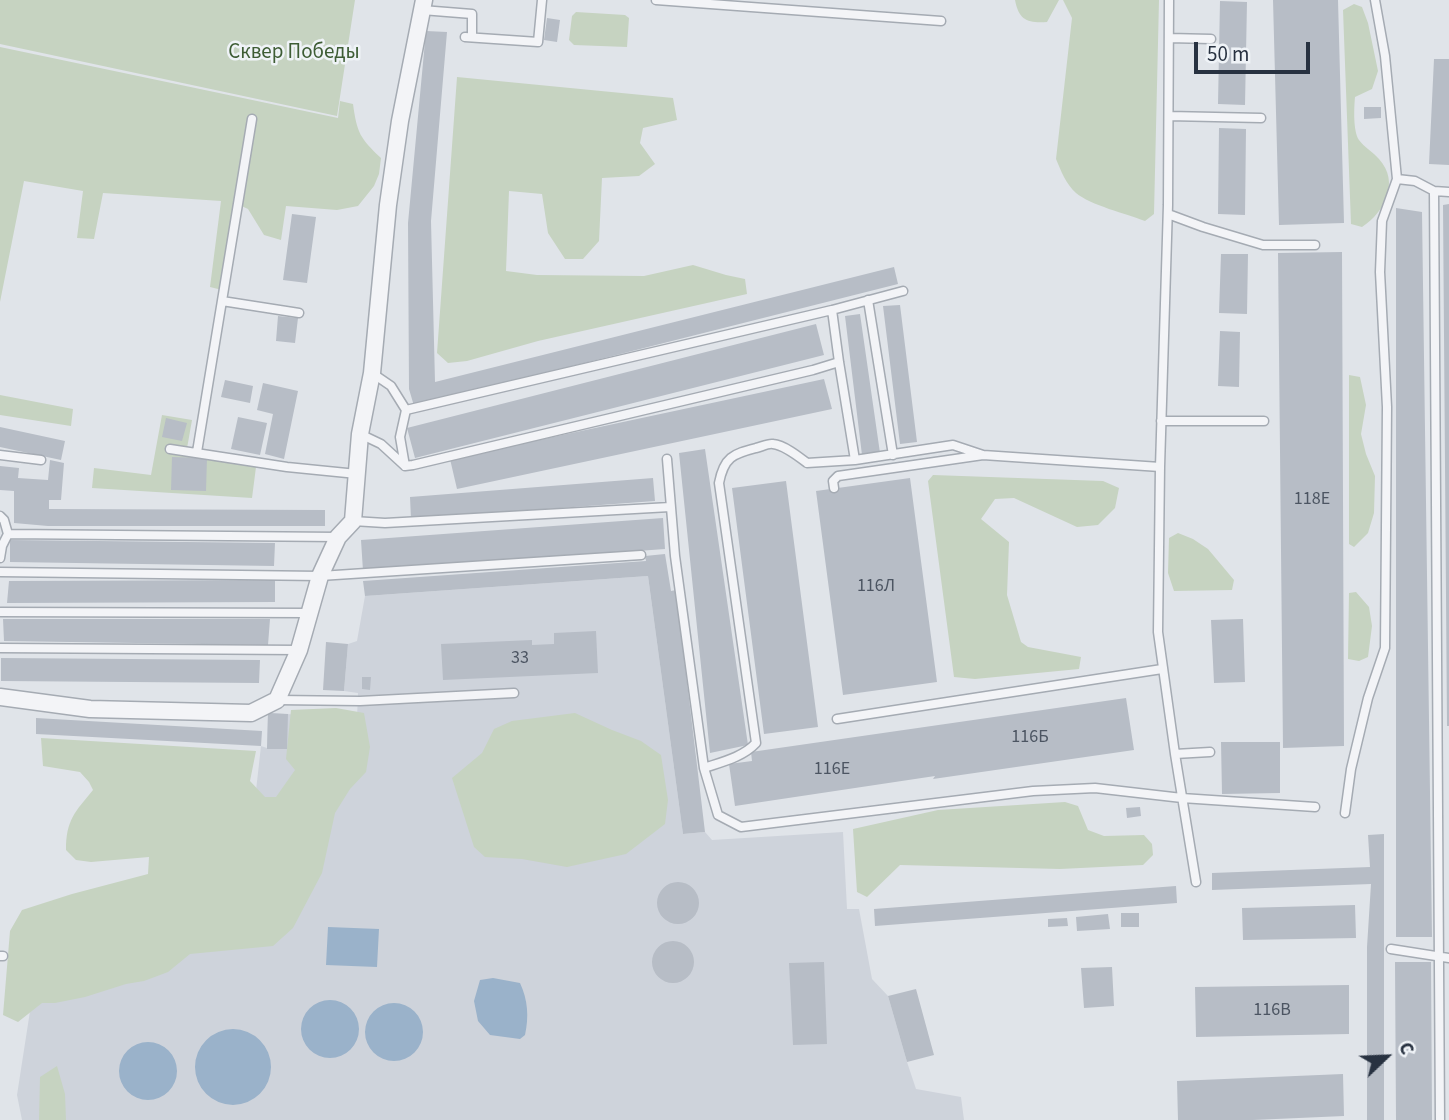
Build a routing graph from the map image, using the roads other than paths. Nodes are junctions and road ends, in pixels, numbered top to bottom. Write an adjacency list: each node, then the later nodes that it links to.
1 (542, 0): 5 (lane)
2 (656, 0): 6 (lane)
3 (1169, 0): 7 (lane)
4 (1375, 0): 12 (lane)
5 (423, 5): 23 (street)
6 (941, 21)
7 (1169, 38): 8 (lane); 9 (lane)
8 (1211, 39)
9 (1169, 116): 10 (lane); 15 (lane)
10 (1261, 118)
11 (252, 119): 19 (lane)
12 (1397, 179): 13 (lane); 64 (lane)
13 (1434, 191): 14 (lane); 67 (lane)
14 (1449, 192)
15 (1168, 214): 16 (lane); 25 (lane)
16 (1315, 245)
17 (903, 291): 18 (lane)
18 (867, 300): 20 (lane); 31 (lane)
19 (222, 302): 21 (lane); 29 (lane)
20 (832, 310): 22 (lane); 24 (lane)
21 (299, 313)
22 (839, 362): 35 (lane); 36 (lane)
23 (372, 373): 24 (lane); 27 (street)
24 (406, 410): 36 (lane)
25 (1161, 421): 26 (lane); 37 (lane)
26 (1264, 421)
27 (360, 434): 36 (lane); 38 (street)
28 (170, 449): 29 (lane)
29 (197, 452): 38 (lane)
30 (0, 454): 34 (lane)
31 (893, 455): 32 (lane); 35 (lane)
32 (983, 456): 37 (lane); 39 (lane)
33 (667, 459): 40 (lane)
34 (41, 460)
35 (855, 460): 61 (lane)
36 (405, 466)
37 (1160, 467): 54 (lane)
38 (357, 474): 42 (street)
39 (834, 488)
40 (670, 508): 42 (lane); 61 (lane)
41 (0, 516): 43 (lane)
42 (353, 521): 44 (street)
43 (8, 534): 44 (lane); 45 (lane)
44 (338, 537): 49 (street)
45 (1, 546): 47 (lane)
46 (641, 555): 49 (lane)
47 (0, 558)
48 (0, 572): 49 (lane)
49 (320, 576): 51 (street)
50 (0, 612): 51 (lane)
51 (309, 613): 53 (street)
52 (0, 648): 53 (lane)
53 (299, 650): 57 (street)
54 (1162, 669): 58 (lane); 60 (lane)
55 (514, 694): 57 (lane)
56 (0, 697): 57 (street)
57 (277, 700)
58 (837, 719)
59 (1210, 752): 60 (lane)
60 (1175, 754): 62 (lane)
61 (704, 768): 62 (lane)
62 (1182, 798): 63 (lane); 65 (lane)
63 (1315, 807)
64 (1345, 813)
65 (1196, 882)
66 (1391, 949): 67 (lane)
67 (1444, 957): 68 (lane)
68 (1440, 1120)

